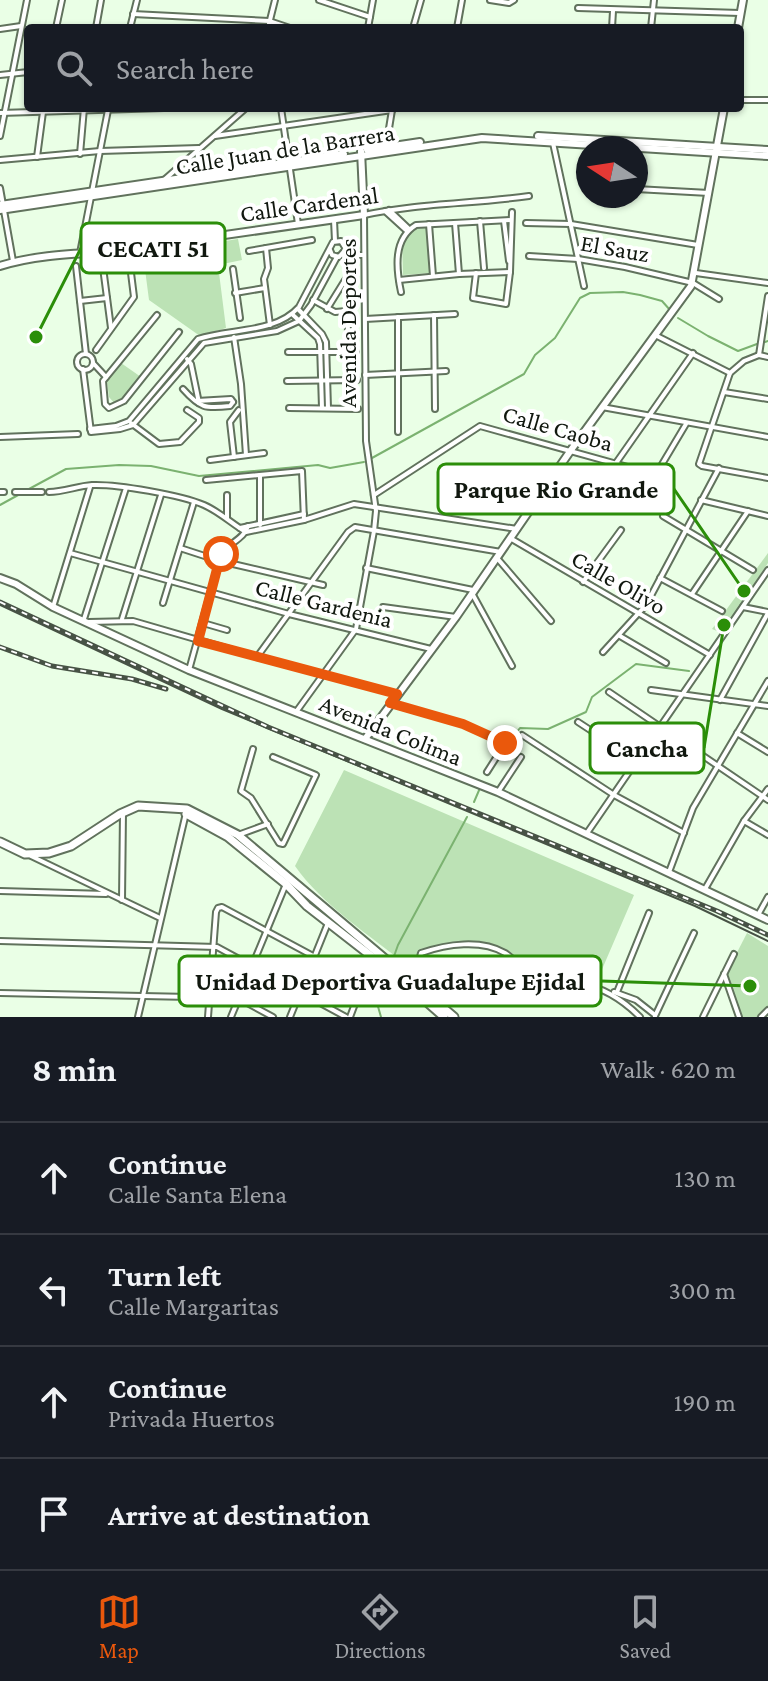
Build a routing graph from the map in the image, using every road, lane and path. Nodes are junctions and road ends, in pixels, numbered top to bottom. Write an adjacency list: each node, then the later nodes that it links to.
1 (27, 0): 32 (street)
2 (62, 0): 21 (street)
3 (101, 0): 22 (street)
4 (137, 0): 18 (street)
5 (275, 0): 20 (street)
6 (320, 0): 19 (street)
7 (373, 0): 19 (street)
8 (421, 0): 27 (street)
9 (462, 0): 28 (street)
10 (490, 0): 11 (street)
11 (514, 0)
12 (654, 0): 16 (street)
13 (743, 0): 17 (street)
14 (578, 8): 15 (street)
15 (613, 11): 16 (street); 29 (street)
16 (652, 12): 17 (street); 30 (street)
17 (741, 13): 31 (street)
18 (133, 14): 20 (street); 23 (street)
19 (370, 17): 26 (street)
20 (269, 21): 24 (street); 25 (street)
21 (57, 24)
22 (97, 24)
23 (131, 24)
24 (269, 24)
25 (278, 24)
26 (369, 24)
27 (414, 24)
28 (458, 24)
29 (612, 24)
30 (651, 24)
31 (739, 24)
32 (21, 26): 33 (street); 35 (street)
33 (0, 29)
34 (24, 72): 35 (street)
35 (12, 74): 36 (street); 48 (street)
36 (0, 75)
37 (744, 100): 38 (street)
38 (768, 100)
39 (24, 111): 48 (street)
40 (43, 112): 61 (street)
41 (84, 112): 60 (street)
42 (107, 112): 57 (street)
43 (242, 112): 51 (street)
44 (281, 112): 49 (street)
45 (373, 112): 49 (street)
46 (392, 112): 54 (street)
47 (723, 112): 56 (street)
48 (2, 113): 50 (street)
49 (283, 126): 51 (street); 63 (street)
50 (0, 136)
51 (215, 136): 55 (street)
52 (553, 139): 53 (street, Calle Juan de la Barrera); 56 (street, Calle Juan de la Barrera); 83 (street)
53 (453, 140): 54 (street, Calle Juan de la Barrera); 58 (street, Calle Juan de la Barrera)
54 (386, 147): 58 (street, Calle Juan de la Barrera)
55 (199, 148): 57 (street); 64 (street)
56 (716, 150): 59 (street, Calle Juan de la Barrera); 67 (street)
57 (100, 151): 60 (street); 68 (street)
58 (361, 153): 63 (street, Calle Juan de la Barrera); 74 (street, Avenida Deportes)
59 (768, 153)
60 (80, 154): 61 (street)
61 (37, 157): 62 (street)
62 (0, 160)
63 (289, 165): 64 (street, Calle Juan de la Barrera); 81 (street)
64 (164, 183): 68 (street, Calle Juan de la Barrera)
65 (0, 188): 70 (street)
66 (648, 190): 67 (street)
67 (709, 193): 87 (street)
68 (91, 194): 70 (street, Calle Juan de la Barrera); 91 (street)
69 (529, 196): 71 (street, Calle Cardenal)
70 (2, 208): 98 (street)
71 (389, 210): 72 (street, Calle Cardenal); 84 (street)
72 (382, 211): 74 (street, Calle Cardenal); 84 (street)
73 (512, 212): 76 (street)
74 (364, 215): 75 (street, Calle Cardenal); 92 (street, Avenida Deportes)
75 (334, 219): 81 (street, Calle Cardenal); 86 (street)
76 (511, 220): 78 (street); 99 (street)
77 (480, 221): 78 (street); 79 (street); 102 (street)
78 (504, 221): 99 (street)
79 (455, 223): 82 (street); 107 (street)
80 (526, 223): 83 (street)
81 (298, 224): 91 (street, Calle Cardenal)
82 (429, 224): 84 (street); 108 (street)
83 (571, 224): 87 (street); 96 (street)
84 (408, 230): 109 (street)
85 (312, 240): 88 (street)
86 (335, 241): 89 (street); 93 (street)
87 (700, 245): 106 (street)
88 (266, 248): 90 (street); 113 (street)
89 (330, 250): 93 (street); 122 (street)
90 (249, 251)
91 (80, 253): 98 (street, Calle Cardenal)
92 (364, 255): 93 (street); 132 (street, Avenida Deportes)
93 (340, 256): 119 (street)
94 (529, 256): 96 (street, El Sauz)
95 (129, 257): 135 (street)
96 (578, 259): 110 (street, El Sauz); 112 (street)
97 (102, 260): 117 (street)
98 (14, 262): 100 (street, Calle Cardenal)
99 (510, 262): 104 (street)
100 (0, 266)
101 (76, 266): 120 (street)
102 (484, 268)
103 (233, 269): 115 (street)
104 (510, 272): 105 (street); 105 (street)
105 (476, 273): 107 (street)
106 (696, 273): 110 (street); 111 (street)
107 (459, 274): 108 (street)
108 (433, 276): 109 (street)
109 (399, 280): 114 (street)
110 (693, 283): 118 (street, El Sauz); 139 (street)
111 (768, 283)
112 (584, 286)
113 (265, 288): 115 (street); 134 (street)
114 (401, 292)
115 (235, 293): 131 (street)
116 (768, 296): 121 (street)
117 (107, 298): 120 (street); 135 (street)
118 (719, 299)
119 (313, 300): 123 (street); 129 (street)
120 (80, 301): 145 (street)
121 (767, 307): 146 (street)
122 (298, 309): 127 (street); 129 (street)
123 (327, 309): 124 (street); 124 (street)
124 (347, 311): 138 (street)
125 (455, 314): 128 (street)
126 (157, 315): 157 (street)
127 (293, 315): 133 (street); 134 (street)
128 (434, 315): 130 (street); 152 (street)
129 (304, 316): 133 (street); 142 (street)
130 (398, 317): 132 (street); 153 (street)
131 (240, 318)
132 (365, 319): 156 (street, Avenida Deportes)
133 (299, 321): 137 (street); 142 (street)
134 (270, 325): 137 (street)
135 (112, 330): 140 (street)
136 (179, 332): 157 (street)
137 (233, 334): 147 (street); 149 (street); 166 (street)
138 (348, 335)
139 (655, 335): 144 (street); 165 (street)
140 (96, 350)
141 (288, 352): 142 (street)
142 (324, 352): 143 (street); 158 (street)
143 (356, 352)
144 (693, 353): 155 (street); 172 (street)
145 (86, 354): 150 (street); 151 (street)
146 (759, 355): 148 (street); 155 (street)
147 (183, 356): 149 (street); 173 (street)
148 (768, 357)
149 (188, 360): 164 (street); 173 (street)
150 (93, 363): 151 (street); 157 (street)
151 (83, 369): 173 (street)
152 (433, 370): 153 (street); 154 (street); 170 (street)
153 (399, 371): 156 (street); 176 (street)
154 (446, 371)
155 (730, 373): 162 (street)
156 (365, 375): 197 (street, Avenida Deportes)
157 (106, 377)
158 (325, 380): 159 (street); 160 (street); 168 (street)
159 (357, 380)
160 (287, 381)
161 (183, 389): 164 (street)
162 (724, 392): 163 (street); 175 (street)
163 (768, 399)
164 (197, 403): 164 (street)
165 (602, 407): 172 (street); 180 (street)
166 (241, 408): 182 (street); 183 (street)
167 (289, 408): 168 (street)
168 (325, 408): 169 (street)
169 (358, 409)
170 (435, 409)
171 (187, 410): 173 (street)
172 (649, 417): 174 (street); 185 (street)
173 (131, 423)
174 (686, 424): 175 (street); 185 (street, Calle Caoba)
175 (713, 428): 179 (street); 186 (street)
176 (398, 432)
177 (78, 434): 178 (street)
178 (0, 437)
179 (768, 437)
180 (571, 450): 185 (street, Calle Caoba); 197 (street, Calle Caoba); 209 (street)
181 (264, 453): 182 (street)
182 (246, 455): 183 (street)
183 (234, 457): 184 (street)
184 (210, 460)
185 (616, 463)
186 (719, 468): 188 (street); 198 (street)
187 (260, 475): 189 (street); 204 (street); 206 (street)
188 (768, 478)
189 (206, 480)
190 (90, 485): 191 (street); 194 (street); 215 (street)
191 (126, 488): 195 (street); 218 (street)
192 (15, 492): 193 (street)
193 (42, 492)
194 (49, 492)
195 (161, 495): 199 (street); 222 (street)
196 (227, 495): 205 (street)
197 (374, 495): 200 (street, Avenida Deportes)
198 (701, 500): 202 (street); 207 (street)
199 (194, 502): 205 (street); 213 (street)
200 (375, 508): 204 (street); 209 (street); 211 (street, Avenida Deportes)
201 (667, 508): 207 (street)
202 (748, 511): 203 (street); 214 (street)
203 (768, 516)
204 (304, 517): 206 (street); 208 (street)
205 (227, 518): 208 (street)
206 (260, 525): 208 (street)
207 (686, 528): 214 (street); 224 (street)
208 (247, 529): 217 (street)
209 (517, 529): 212 (street)
210 (621, 530): 226 (street)
211 (374, 531): 216 (street); 219 (street, Avenida Deportes); 227 (street)
212 (510, 538): 216 (street); 226 (street, Calle Olivo)
213 (180, 548): 217 (street); 225 (street)
214 (722, 551): 220 (street); 231 (street)
215 (70, 553): 218 (street, Calle Gardenia); 233 (street)
216 (499, 555): 229 (street); 243 (street)
217 (220, 561): 227 (street); 230 (street)
218 (103, 562): 222 (street, Calle Gardenia); 242 (street)
219 (366, 568): 229 (street); 245 (street, Avenida Deportes)
220 (753, 570)
221 (768, 570): 235 (street)
222 (137, 571): 225 (street, Calle Gardenia); 241 (street)
223 (0, 578): 233 (street, Avenida Colima)
224 (660, 578): 231 (street); 239 (street)
225 (170, 580): 230 (street, Calle Gardenia); 232 (street)
226 (583, 582): 239 (street, Calle Olivo)
227 (312, 583): 228 (street); 238 (street)
228 (323, 585)
229 (472, 591): 240 (street); 254 (street)
230 (212, 592): 238 (street, Calle Gardenia); 244 (street)
231 (692, 594): 236 (street)
232 (163, 603)
233 (53, 607): 242 (street, Avenida Colima)
234 (383, 607): 240 (street)
235 (743, 607): 237 (street); 251 (street)
236 (722, 611)
237 (768, 613): 262 (street)
238 (289, 614): 245 (street, Calle Gardenia); 252 (street)
239 (640, 614): 247 (street); 251 (street, Calle Olivo)
240 (456, 617): 249 (street)
241 (122, 619): 242 (street); 248 (street)
242 (86, 620): 255 (street, Avenida Colima)
243 (551, 621)
244 (203, 623): 246 (street); 248 (street)
245 (356, 629): 249 (street, Calle Gardenia); 256 (street)
246 (227, 630)
247 (620, 635): 250 (street); 253 (street)
248 (198, 641): 252 (street); 255 (street)
249 (431, 649): 260 (street)
250 (603, 652)
251 (710, 655): 261 (street)
252 (257, 657): 256 (street)
253 (666, 663)
254 (512, 666)
255 (189, 670): 266 (street, Avenida Colima)
256 (322, 674): 260 (street); 266 (street)
257 (768, 681): 264 (street)
258 (651, 690): 261 (street)
259 (609, 692): 268 (street)
260 (397, 694): 263 (street)
261 (683, 694): 262 (street); 268 (street)
262 (720, 700): 264 (street)
263 (390, 703): 271 (street); 278 (street)
264 (754, 704): 265 (street); 269 (street)
265 (768, 706)
266 (296, 712): 271 (street, Avenida Colima)
267 (578, 722): 276 (street)
268 (660, 727): 276 (street); 277 (street)
269 (737, 733): 273 (street); 277 (street)
270 (522, 735): 281 (street)
271 (365, 739): 280 (street, Avenida Colima)
272 (253, 749): 286 (street)
273 (768, 752)
274 (273, 757): 286 (street)
275 (521, 757): 280 (street)
276 (637, 761): 281 (street)
277 (716, 766): 282 (street); 288 (street)
278 (487, 772)
279 (768, 789): 282 (street)
280 (498, 792): 287 (street, Avenida Colima)
281 (614, 795): 287 (street); 288 (street)
282 (766, 798): 285 (street)
283 (123, 812): 284 (main road); 292 (main road); 299 (street)
284 (186, 812): 289 (main road); 294 (main road); 302 (street)
285 (744, 821): 290 (street); 295 (street)
286 (268, 824): 289 (street)
287 (587, 833): 293 (street, Avenida Colima)
288 (684, 833): 293 (street)
289 (238, 835): 303 (main road)
290 (768, 835)
291 (0, 842): 292 (main road)
292 (25, 854): 297 (street)
293 (669, 872): 295 (street, Avenida Colima)
294 (286, 884): 303 (main road); 305 (street)
295 (705, 889): 301 (street, Avenida Colima)
296 (0, 891): 297 (street)
297 (108, 894): 299 (street)
298 (768, 897): 301 (street)
299 (122, 900): 302 (street)
300 (649, 913): 318 (street)
301 (758, 915): 304 (street, Avenida Colima)
302 (161, 918): 308 (street)
303 (330, 919): 310 (main road); 312 (street)
304 (768, 920)
305 (266, 930): 309 (street); 312 (street); 313 (street)
306 (694, 933): 324 (street)
307 (0, 941): 308 (street)
308 (155, 945): 309 (street); 320 (street)
309 (213, 947): 313 (street); 321 (street)
310 (374, 954): 315 (main road); 330 (street)
311 (734, 954): 314 (street)
312 (315, 957): 316 (street)
313 (252, 964): 316 (street); 322 (street)
314 (724, 973): 334 (street); 335 (street)
315 (404, 977): 317 (street); 331 (main road); 332 (main road)
316 (300, 992): 329 (street); 330 (street)
317 (608, 992): 318 (street); 333 (street)
318 (617, 992): 324 (street)
319 (0, 993): 320 (street)
320 (142, 997): 321 (street); 325 (street)
321 (209, 998): 322 (street); 326 (street)
322 (238, 998): 327 (street); 328 (street)
323 (768, 1010): 336 (street)
324 (656, 1016)
325 (138, 1017)
326 (208, 1017)
327 (231, 1017)
328 (273, 1017)
329 (290, 1017)
330 (348, 1017)
331 (444, 1017)
332 (454, 1017)
333 (640, 1017)
334 (703, 1017)
335 (739, 1017)
336 (761, 1017)

